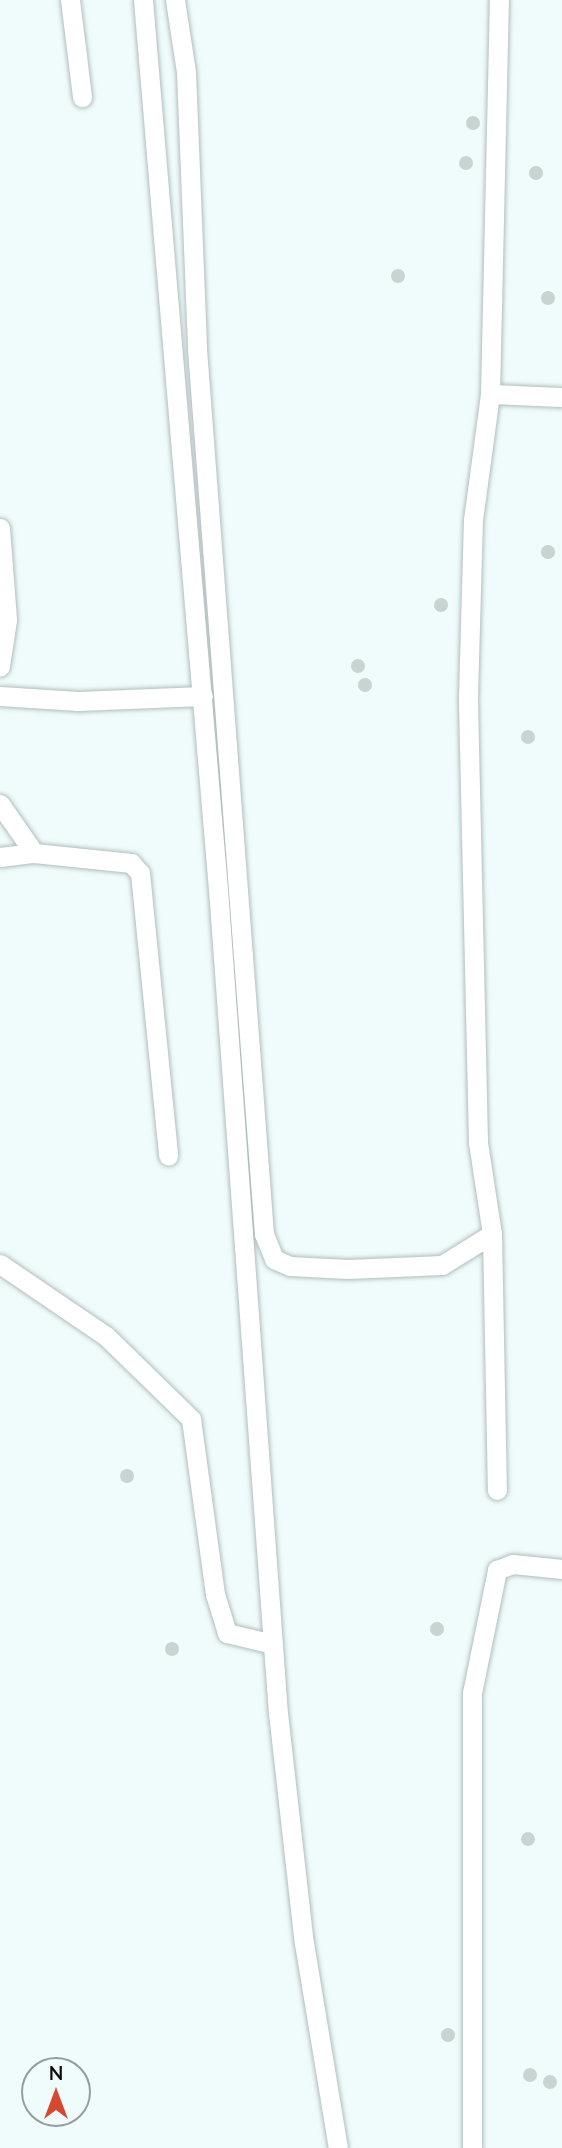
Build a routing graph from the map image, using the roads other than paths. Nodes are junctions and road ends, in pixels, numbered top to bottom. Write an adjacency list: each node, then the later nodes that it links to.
1 (71, 0): 5 (street)
2 (143, 0): 11 (street)
3 (175, 0): 14 (street)
4 (499, 0): 6 (street)
5 (82, 97)
6 (490, 394): 7 (street); 18 (street)
7 (562, 397)
8 (0, 528): 9 (street)
9 (0, 666)
10 (0, 696): 11 (street)
11 (203, 696): 13 (street)
12 (0, 804): 15 (street)
13 (211, 813): 14 (street); 22 (street)
14 (235, 813): 18 (street)
15 (34, 853): 16 (street); 17 (street)
16 (0, 857)
17 (168, 1156)
18 (492, 1234): 20 (street)
19 (0, 1264): 22 (street)
20 (497, 1490)
21 (562, 1569): 24 (street)
22 (274, 1644): 23 (street)
23 (338, 2148)
24 (472, 2148)

